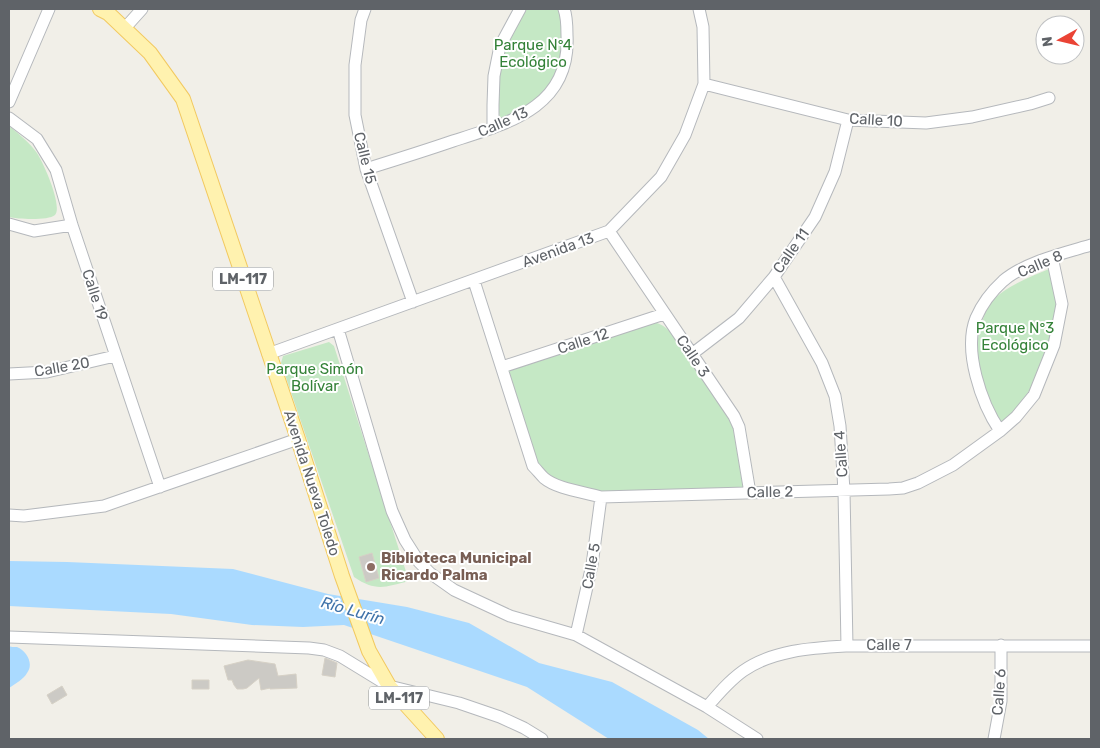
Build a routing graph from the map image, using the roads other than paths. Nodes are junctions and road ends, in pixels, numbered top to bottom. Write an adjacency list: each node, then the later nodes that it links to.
1 (49, 9): 11 (street)
2 (100, 9): 8 (main road, Avenida Nueva Toledo / LM-117)
3 (142, 9): 8 (street)
4 (364, 9): 15 (street, Calle 15)
5 (520, 9): 14 (street)
6 (564, 9): 14 (street, Calle 13)
7 (699, 9): 9 (street, Avenida 13)
8 (124, 29): 26 (main road, Avenida Nueva Toledo / LM-117)
9 (704, 84): 13 (street, Calle 10); 18 (street, Avenida 13)
10 (1049, 98): 13 (street, Calle 10)
11 (9, 102)
12 (9, 118): 17 (street, Calle 19)
13 (848, 120): 21 (street, Calle 11)
14 (493, 128): 15 (street, Calle 13)
15 (366, 169): 23 (street, Calle 15)
16 (9, 224): 17 (street)
17 (72, 225): 28 (street, Calle 19)
18 (609, 232): 22 (street, Avenida 13); 24 (street, Calle 3)
19 (1091, 245): 20 (street, Calle 8)
20 (1052, 257): 31 (street, Calle 2); 31 (street, Calle 8)
21 (774, 277): 27 (street, Calle 11); 34 (street, Calle 4)
22 (474, 281): 23 (street, Avenida 13); 29 (street, Calle 2)
23 (413, 302): 25 (street, Avenida 13)
24 (664, 314): 27 (street, Calle 3); 29 (street, Calle 12)
25 (338, 329): 26 (street, Avenida 13); 39 (street)
26 (268, 354): 32 (main road, Avenida Nueva Toledo / LM-117)
27 (692, 354): 35 (street, Calle 3)
28 (115, 356): 30 (street, Calle 20); 33 (street, Calle 19)
29 (502, 367): 36 (street, Calle 2)
30 (9, 374)
31 (1000, 430): 34 (street, Calle 2)
32 (298, 439): 33 (street); 43 (main road, Avenida Nueva Toledo / LM-117)
33 (160, 487): 37 (street)
34 (844, 490): 35 (street, Calle 2); 41 (street, Calle 4)
35 (750, 493): 36 (street, Calle 2)
36 (601, 497): 39 (street, Calle 5)
37 (9, 515)
38 (9, 636): 43 (street)
39 (576, 636): 44 (street)
40 (1001, 645): 41 (street, Calle 7); 42 (street, Calle 7); 48 (street, Calle 6)
41 (847, 646): 44 (street, Calle 7)
42 (1091, 646)
43 (389, 686): 45 (main road, Avenida Nueva Toledo / LM-117); 46 (street)
44 (707, 707): 47 (street)
45 (437, 739)
46 (542, 739)
47 (757, 739)
48 (994, 739)

